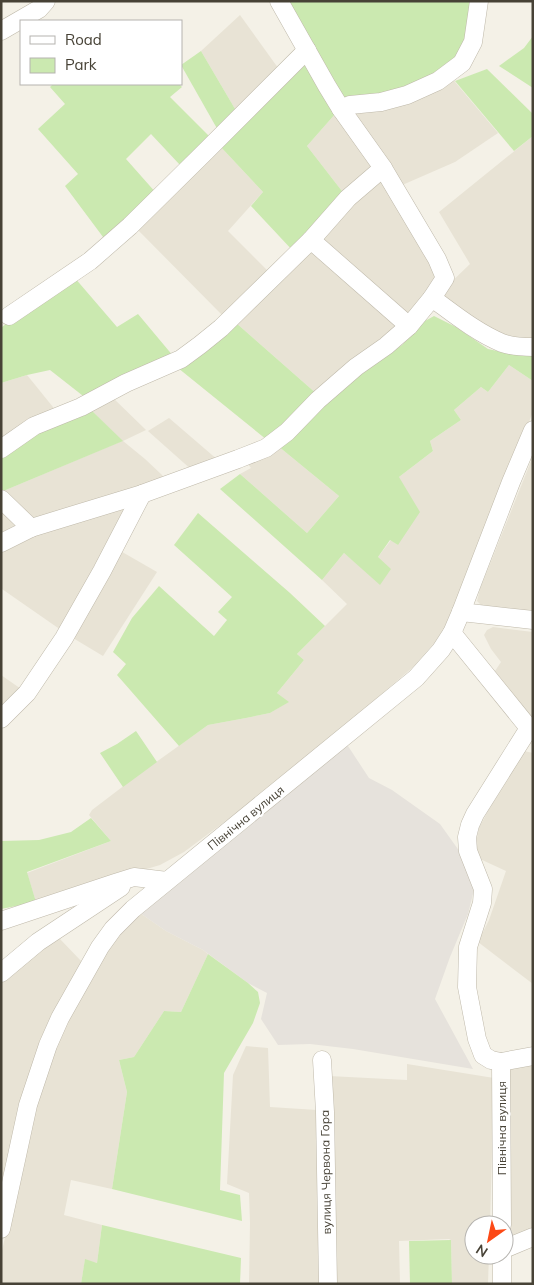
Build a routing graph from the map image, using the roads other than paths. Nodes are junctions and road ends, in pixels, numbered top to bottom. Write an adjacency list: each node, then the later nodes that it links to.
1 (46, 1): 4 (street)
2 (279, 1): 5 (street)
3 (479, 1): 6 (street)
4 (1, 31)
5 (306, 50): 6 (street); 10 (street)
6 (341, 109): 7 (street)
7 (383, 168): 8 (street); 9 (street)
8 (311, 240): 11 (street); 14 (street)
9 (432, 298): 11 (street); 12 (street)
10 (9, 316)
11 (409, 326): 15 (street)
12 (533, 347)
13 (533, 430): 19 (street, Північна вулиця)
14 (1, 448)
15 (142, 494): 17 (street); 22 (street)
16 (1, 499): 17 (street)
17 (32, 528): 18 (street)
18 (1, 543)
19 (461, 612): 20 (street); 21 (street, Північна вулиця)
20 (533, 620)
21 (452, 633): 24 (street, Північна вулиця); 29 (street)
22 (1, 720)
23 (134, 878): 24 (street); 25 (street); 26 (street)
24 (167, 882): 31 (street, Північна вулиця)
25 (1, 920)
26 (1, 973)
27 (533, 1056): 29 (street, Північна вулиця)
28 (322, 1060): 35 (street, вулиця Червона Гора)
29 (501, 1062): 30 (street, Північна вулиця)
30 (502, 1215)
31 (1, 1229)
32 (533, 1237): 33 (street)
33 (514, 1245)
34 (502, 1265): 36 (street)
35 (328, 1284)
36 (502, 1284)

